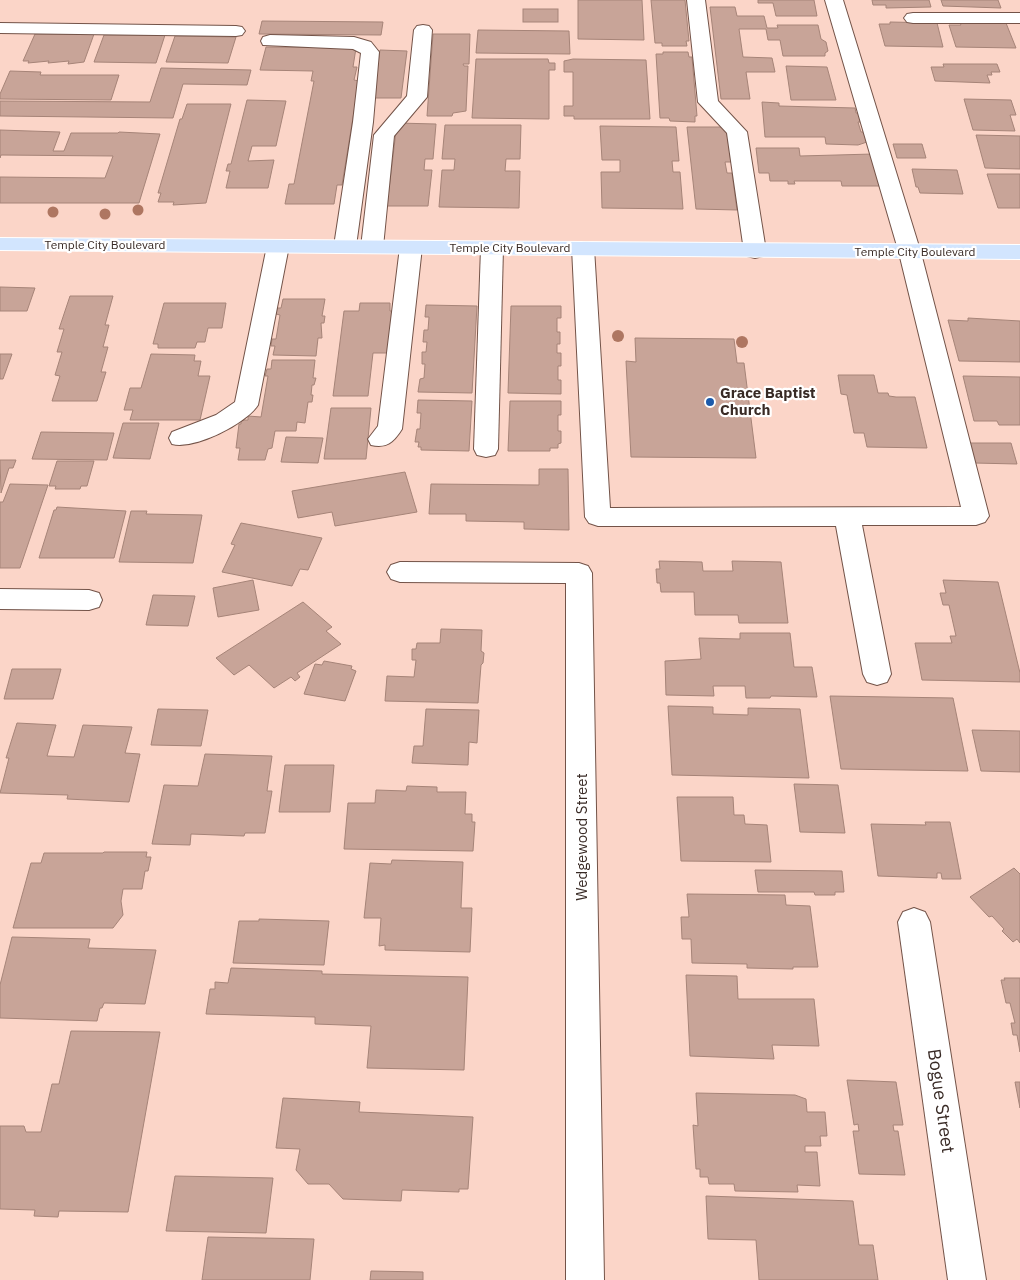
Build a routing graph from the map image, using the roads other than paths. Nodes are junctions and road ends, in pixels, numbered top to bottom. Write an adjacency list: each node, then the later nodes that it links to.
1 (696, 0): 16 (street)
2 (834, 0): 18 (street)
3 (913, 18): 4 (street)
4 (1020, 18)
5 (0, 28): 7 (street)
6 (423, 30): 12 (street)
7 (236, 31)
8 (270, 41): 11 (street)
9 (0, 244): 10 (main road, Temple City Boulevard)
10 (278, 246): 11 (main road, Temple City Boulevard); 19 (street)
11 (346, 246): 12 (main road, Temple City Boulevard)
12 (372, 247): 13 (main road, Temple City Boulevard)
13 (411, 247): 14 (main road, Temple City Boulevard); 20 (street)
14 (492, 248): 15 (main road, Temple City Boulevard); 21 (street)
15 (583, 248): 16 (main road, Temple City Boulevard); 22 (street)
16 (755, 251): 18 (main road, Temple City Boulevard)
17 (1020, 252): 18 (main road, Temple City Boulevard)
18 (910, 253): 22 (street)
19 (180, 438)
20 (380, 440)
21 (486, 449)
22 (847, 516): 26 (street)
23 (400, 572): 28 (street, Wedgewood Street)
24 (0, 600): 25 (street)
25 (89, 600)
26 (877, 674)
27 (914, 922): 29 (street, Bogue Street)
28 (585, 1280)
29 (967, 1280)

